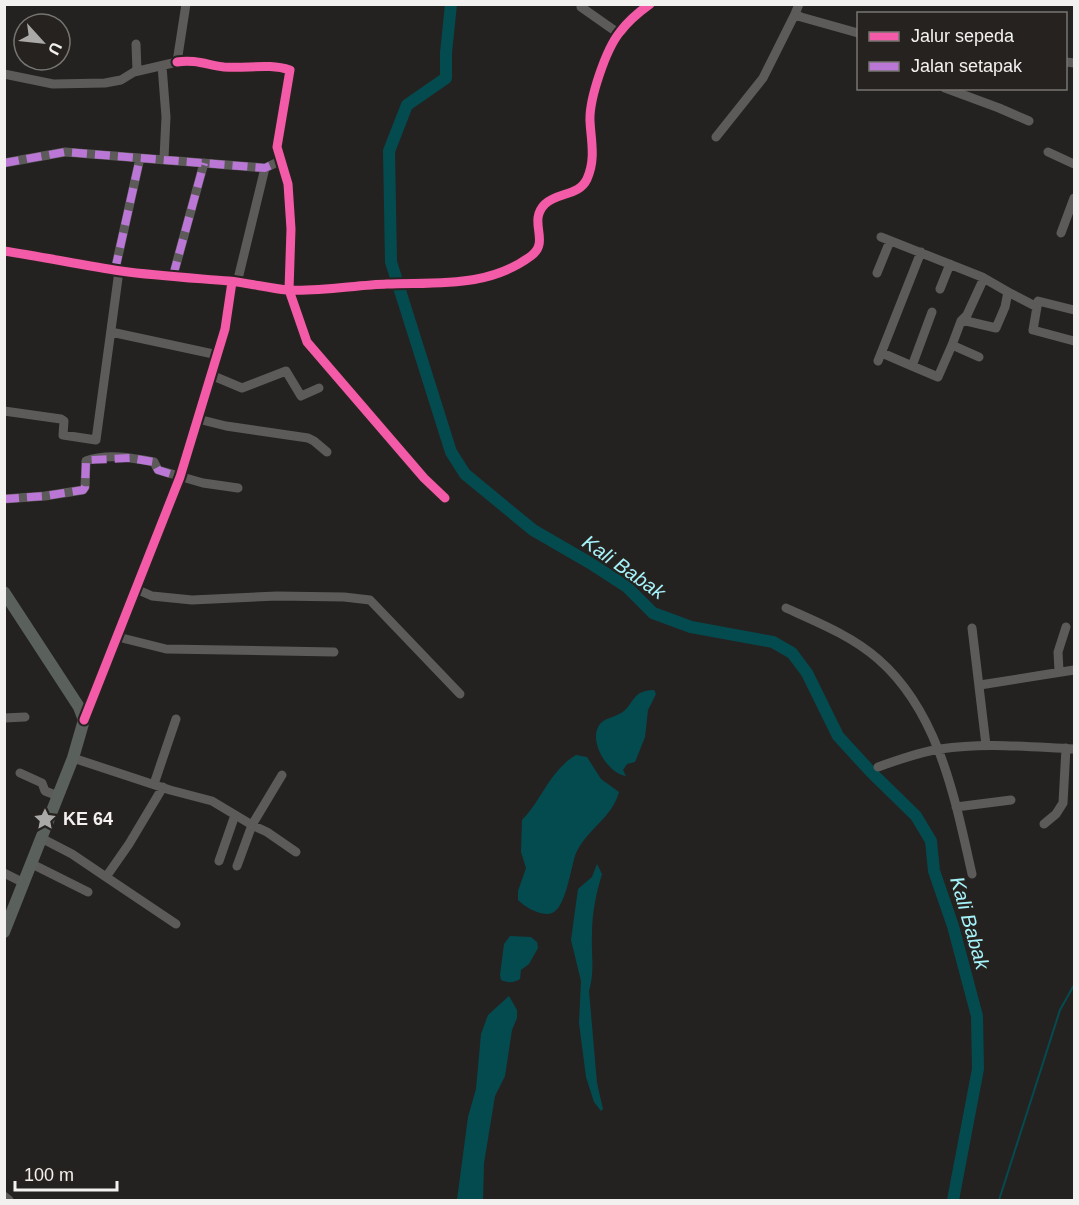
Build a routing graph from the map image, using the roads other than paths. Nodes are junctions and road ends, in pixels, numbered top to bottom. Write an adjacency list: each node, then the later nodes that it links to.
1 (186, 4): 9 (street)
2 (650, 4): 6 (street)
3 (799, 4): 5 (street)
4 (581, 7): 6 (street)
5 (795, 14): 7 (street); 15 (street)
6 (618, 33): 35 (street)
7 (857, 33)
8 (136, 44): 11 (street)
9 (177, 62): 10 (street); 19 (street)
10 (162, 66): 11 (street); 18 (street)
11 (137, 71): 12 (street)
12 (4, 74)
13 (950, 90): 14 (street)
14 (1029, 122)
15 (716, 137)
16 (1048, 152): 22 (street)
17 (140, 158): 18 (street); 20 (street); 29 (street)
18 (164, 158): 21 (street)
19 (280, 161): 23 (street); 35 (street)
20 (4, 163)
21 (204, 163): 23 (street); 31 (street)
22 (1074, 164)
23 (265, 168): 33 (street)
24 (1074, 198): 25 (street)
25 (1061, 233)
26 (4, 251): 29 (street)
27 (921, 252): 28 (street); 30 (street); 46 (street)
28 (950, 264): 32 (street); 34 (street)
29 (117, 270): 31 (street); 41 (street)
30 (877, 273)
31 (173, 276): 33 (street)
32 (984, 278): 36 (street); 40 (street)
33 (235, 282): 35 (street); 44 (street)
34 (940, 289)
35 (289, 290): 54 (street)
36 (1008, 292): 37 (street); 40 (street)
37 (1037, 307): 38 (street); 42 (street)
38 (1074, 310)
39 (932, 312): 46 (street)
40 (962, 320): 43 (street)
41 (111, 332): 44 (street); 49 (street)
42 (1074, 341)
43 (951, 345): 45 (street); 46 (street)
44 (218, 355): 47 (street)
45 (979, 357)
46 (912, 366)
47 (211, 375): 48 (street); 50 (street)
48 (319, 388)
49 (4, 411)
50 (198, 419): 51 (street); 52 (street)
51 (327, 452)
52 (180, 477): 53 (street); 55 (street); 56 (street)
53 (238, 488)
54 (445, 498)
55 (4, 499)
56 (136, 589): 61 (street); 66 (street)
57 (4, 592): 70 (main road)
58 (786, 608): 73 (street)
59 (1066, 627): 64 (street)
60 (972, 628): 65 (street)
61 (118, 637): 62 (street); 70 (street)
62 (334, 652)
63 (1074, 670): 64 (street)
64 (1059, 671): 65 (street)
65 (980, 685): 71 (street)
66 (460, 694)
67 (25, 717): 68 (street)
68 (4, 718)
69 (176, 719): 78 (street)
70 (84, 720): 74 (main road)
71 (986, 745): 72 (street); 73 (street)
72 (1070, 748): 83 (street)
73 (939, 749): 75 (street); 81 (street)
74 (73, 758): 78 (street); 79 (main road)
75 (878, 767)
76 (20, 773): 79 (street)
77 (282, 776): 84 (street)
78 (158, 786): 82 (street); 92 (street)
79 (58, 796): 85 (main road)
80 (1011, 800): 81 (street)
81 (956, 807): 91 (street)
82 (235, 815): 84 (street); 87 (street)
83 (1044, 824)
84 (252, 825): 86 (street); 89 (street)
85 (42, 838): 88 (main road); 92 (street)
86 (296, 852)
87 (219, 861)
88 (32, 864): 93 (main road); 94 (street)
89 (237, 867)
90 (4, 873): 93 (street)
91 (972, 874)
92 (106, 877): 96 (street)
93 (24, 883): 95 (main road)
94 (88, 892)
95 (8, 910): 97 (main road)
96 (176, 924)
97 (4, 932)
98 (4, 1196): 99 (street)
99 (9, 1200)

